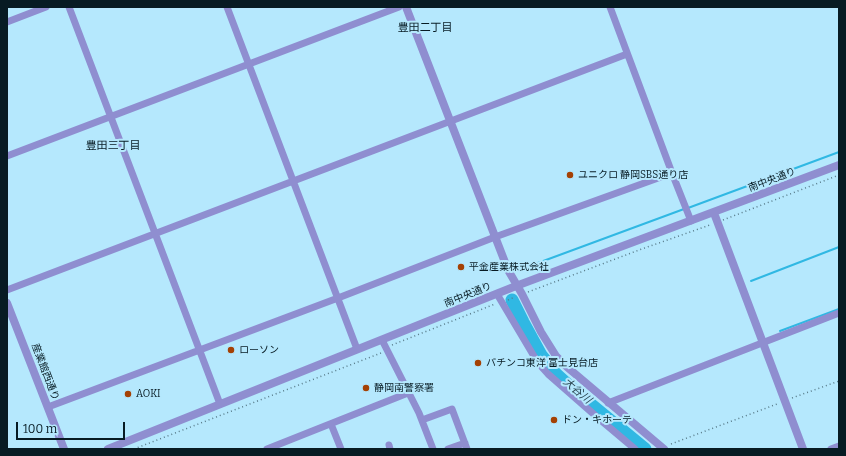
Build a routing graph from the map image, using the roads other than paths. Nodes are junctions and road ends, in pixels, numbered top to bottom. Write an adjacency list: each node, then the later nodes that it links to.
1 (46, 7): 7 (street)
2 (69, 7): 10 (street)
3 (227, 7): 9 (street)
4 (398, 7): 9 (street)
5 (406, 7): 11 (street)
6 (610, 7): 8 (street)
7 (7, 22)
8 (627, 54): 11 (street); 14 (street)
9 (248, 64): 10 (street); 15 (street)
10 (110, 116): 12 (street); 18 (street)
11 (450, 122): 15 (street); 19 (street)
12 (7, 156)
13 (839, 165): 16 (street, 南中央通り)
14 (672, 173): 17 (street); 19 (street)
15 (293, 181): 18 (street); 23 (street)
16 (714, 213): 17 (street, 南中央通り); 27 (street)
17 (692, 221): 20 (street, 南中央通り)
18 (155, 234): 21 (street); 29 (street)
19 (495, 237): 20 (street); 23 (street)
20 (516, 286): 22 (street, 南中央通り); 31 (street)
21 (7, 290)
22 (497, 294): 26 (street, 南中央通り); 45 (street)
23 (338, 298): 28 (street); 29 (street)
24 (8, 307): 33 (street, 産業館西通り)
25 (839, 313): 27 (street)
26 (382, 340): 28 (street, 南中央通り); 30 (street)
27 (762, 343): 31 (street); 46 (street)
28 (357, 349): 32 (street, 南中央通り)
29 (199, 350): 32 (street); 33 (street)
30 (408, 392): 34 (street); 35 (street)
31 (608, 403): 38 (street)
32 (220, 404): 40 (street, 南中央通り)
33 (48, 408): 39 (street, 産業館西通り)
34 (422, 420): 36 (street); 43 (street)
35 (331, 424): 41 (street); 42 (street)
36 (466, 446): 44 (street)
37 (839, 446): 47 (street)
38 (663, 448)
39 (64, 449)
40 (108, 449)
41 (267, 449)
42 (341, 449)
43 (433, 449)
44 (448, 449)
45 (635, 449)
46 (804, 449)
47 (831, 449)

